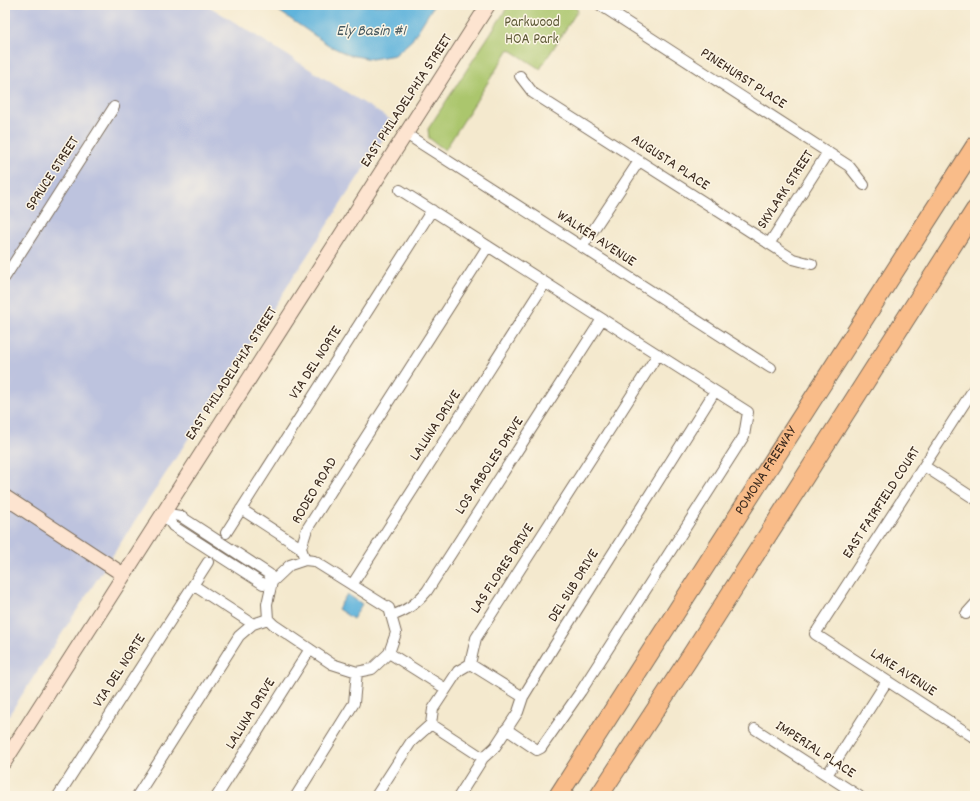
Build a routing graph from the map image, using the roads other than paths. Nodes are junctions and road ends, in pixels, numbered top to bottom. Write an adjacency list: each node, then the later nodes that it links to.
1 (488, 5): 5 (street, EAST PHILADELPHIA STREET)
2 (600, 5): 7 (street, PINEHURST PLACE)
3 (520, 76): 8 (street, AUGUSTA PLACE)
4 (114, 107): 17 (street, SPRUCE STREET)
5 (406, 134): 15 (street, WALKER AVENUE); 28 (street, EAST PHILADELPHIA STREET)
6 (975, 147): 58 (highway, POMONA FREEWAY)
7 (828, 152): 9 (street, PINEHURST PLACE); 13 (street, SKYLARK STREET)
8 (639, 161): 13 (street, AUGUSTA PLACE); 15 (street)
9 (864, 185)
10 (400, 190): 11 (street)
11 (432, 210): 14 (street); 27 (street, VIA DEL NORTE)
12 (975, 210): 45 (highway)
13 (769, 244): 16 (street, AUGUSTA PLACE)
14 (488, 246): 18 (street); 30 (street, RODEO ROAD)
15 (582, 248): 21 (street, WALKER AVENUE)
16 (812, 264)
17 (5, 277)
18 (545, 282): 19 (street); 36 (street, LALUNA DRIVE)
19 (602, 319): 20 (street); 39 (street, LOS ARBOLES DRIVE)
20 (658, 354): 23 (street); 46 (street, LAS FLORES DRIVE)
21 (771, 368)
22 (975, 387): 24 (street, EAST FAIRFIELD COURT)
23 (715, 391): 50 (street, DEL SUB DRIVE); 52 (street)
24 (924, 466): 26 (street); 42 (street, EAST FAIRFIELD COURT)
25 (5, 497): 33 (street)
26 (975, 499)
27 (241, 510): 29 (street, VIA DEL NORTE); 30 (street)
28 (163, 513): 33 (street, EAST PHILADELPHIA STREET); 34 (street)
29 (226, 533)
30 (302, 548): 31 (street, RODEO ROAD)
31 (305, 560): 34 (street); 36 (street)
32 (208, 562): 35 (street, VIA DEL NORTE)
33 (124, 575): 56 (street, EAST PHILADELPHIA STREET)
34 (272, 582): 40 (street)
35 (193, 585): 41 (street); 59 (street, VIA DEL NORTE)
36 (352, 585): 39 (street)
37 (975, 604): 38 (street)
38 (966, 614)
39 (391, 616): 44 (street)
40 (268, 619): 41 (street); 43 (street)
41 (253, 624): 60 (street)
42 (815, 634): 48 (street, LAKE AVENUE)
43 (310, 649): 47 (street); 61 (street, LALUNA DRIVE)
44 (389, 653): 47 (street); 49 (street)
45 (688, 660): 67 (highway); 68 (highway)
46 (470, 664): 49 (street); 50 (street)
47 (357, 672): 62 (street)
48 (887, 680): 54 (street, LAKE AVENUE); 57 (street)
49 (446, 689): 51 (street)
50 (523, 697): 52 (street, DEL SUB DRIVE)
51 (431, 724): 55 (street); 63 (street)
52 (506, 729): 55 (street, DEL SUB DRIVE)
53 (755, 729): 57 (street, IMPERIAL PLACE)
54 (975, 738)
55 (483, 758): 64 (street, DEL SUB DRIVE)
56 (5, 761)
57 (827, 775): 69 (street, IMPERIAL PLACE)
58 (568, 781): 65 (highway); 66 (highway, POMONA FREEWAY)
59 (58, 796)
60 (137, 796)
61 (217, 796)
62 (296, 796)
63 (376, 796)
64 (459, 796)
65 (549, 796)
66 (558, 796)
67 (600, 796)
68 (612, 796)
69 (860, 796)

